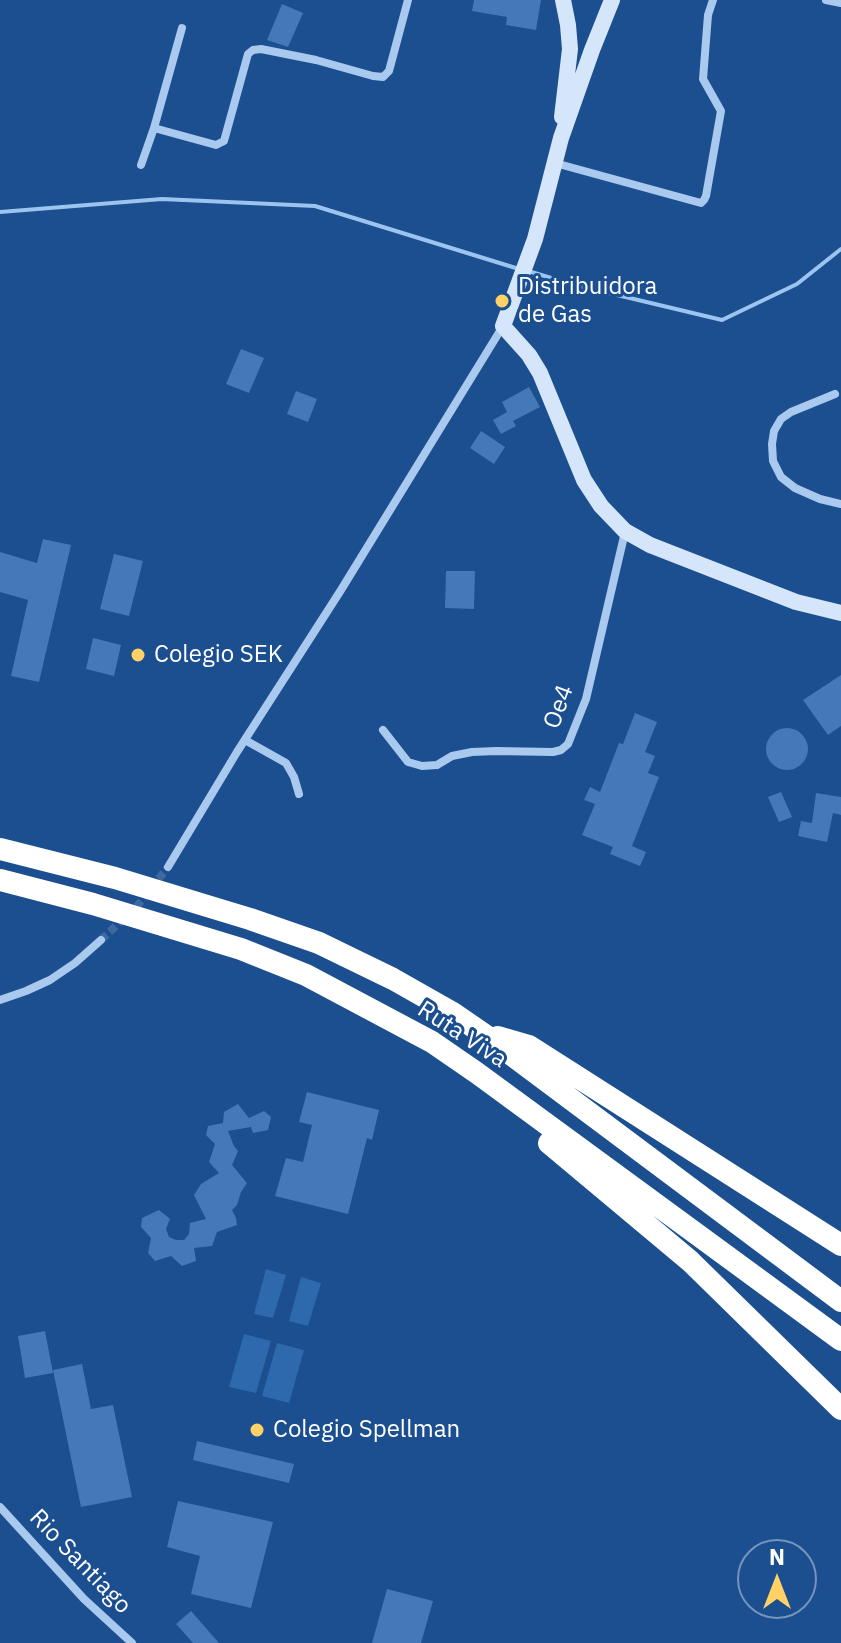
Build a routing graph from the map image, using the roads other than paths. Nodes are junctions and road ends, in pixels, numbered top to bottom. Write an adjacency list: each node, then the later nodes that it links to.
1 (408, 0): 8 (street)
2 (563, 0): 9 (street)
3 (612, 0): 9 (street)
4 (713, 0): 10 (street)
5 (826, 0): 6 (street)
6 (841, 2)
7 (182, 28): 8 (street)
8 (154, 128): 11 (street)
9 (561, 138): 10 (street)
10 (555, 163): 12 (street)
11 (141, 165)
12 (503, 326): 15 (street); 18 (street)
13 (835, 394): 14 (street)
14 (841, 504)
15 (625, 531): 16 (street); 17 (street, Oe4)
16 (841, 613)
17 (383, 730)
18 (245, 740): 19 (street); 21 (street)
19 (299, 794)
20 (0, 849): 26 (highway, Ruta Viva)
21 (168, 867)
22 (0, 880): 25 (highway, Ruta Viva)
23 (101, 940): 24 (street)
24 (0, 1000)
25 (367, 1008): 29 (highway); 30 (highway, Ruta Viva)
26 (485, 1035): 27 (highway); 28 (highway, Ruta Viva)
27 (841, 1245)
28 (841, 1301)
29 (735, 1304): 31 (highway); 32 (highway)
30 (841, 1340)
31 (841, 1409)
32 (841, 1424)
33 (0, 1507): 34 (street, Rio Santiago)
34 (132, 1643)

